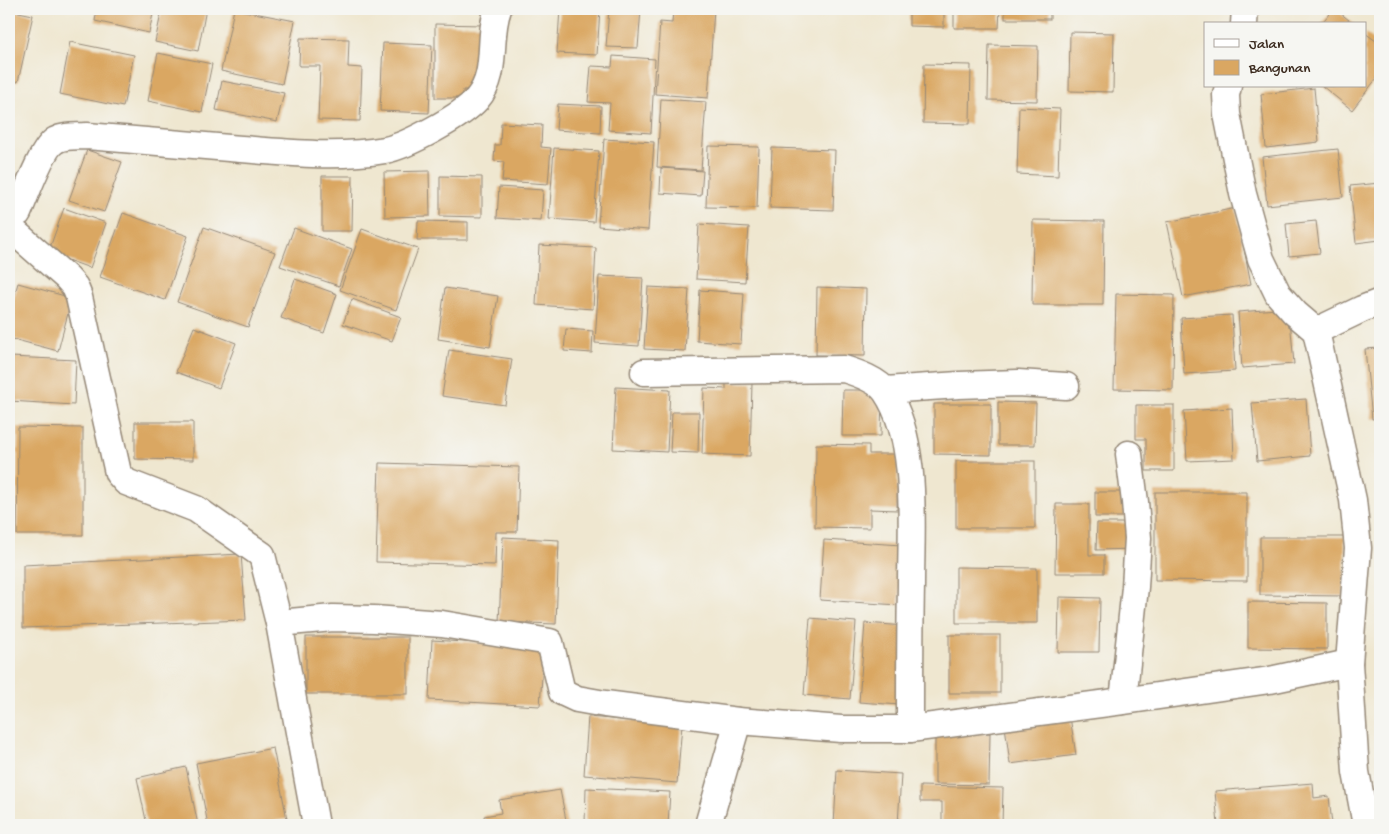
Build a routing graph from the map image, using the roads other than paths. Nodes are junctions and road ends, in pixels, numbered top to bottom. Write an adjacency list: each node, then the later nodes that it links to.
1 (498, 9): 5 (street)
2 (1245, 9): 3 (street)
3 (1244, 22)
4 (1228, 88): 8 (street)
5 (9, 218)
6 (9, 227): 13 (street)
7 (1380, 302): 8 (street)
8 (1316, 331): 14 (street)
9 (644, 372): 11 (street)
10 (1066, 386): 11 (street)
11 (885, 390): 17 (street)
12 (1129, 454): 15 (street)
13 (279, 623): 16 (street); 18 (street)
14 (1349, 663): 15 (street); 20 (street)
15 (1123, 701): 17 (street)
16 (738, 721): 17 (street); 19 (street)
17 (910, 729)
18 (316, 825)
19 (708, 825)
20 (1366, 825)

